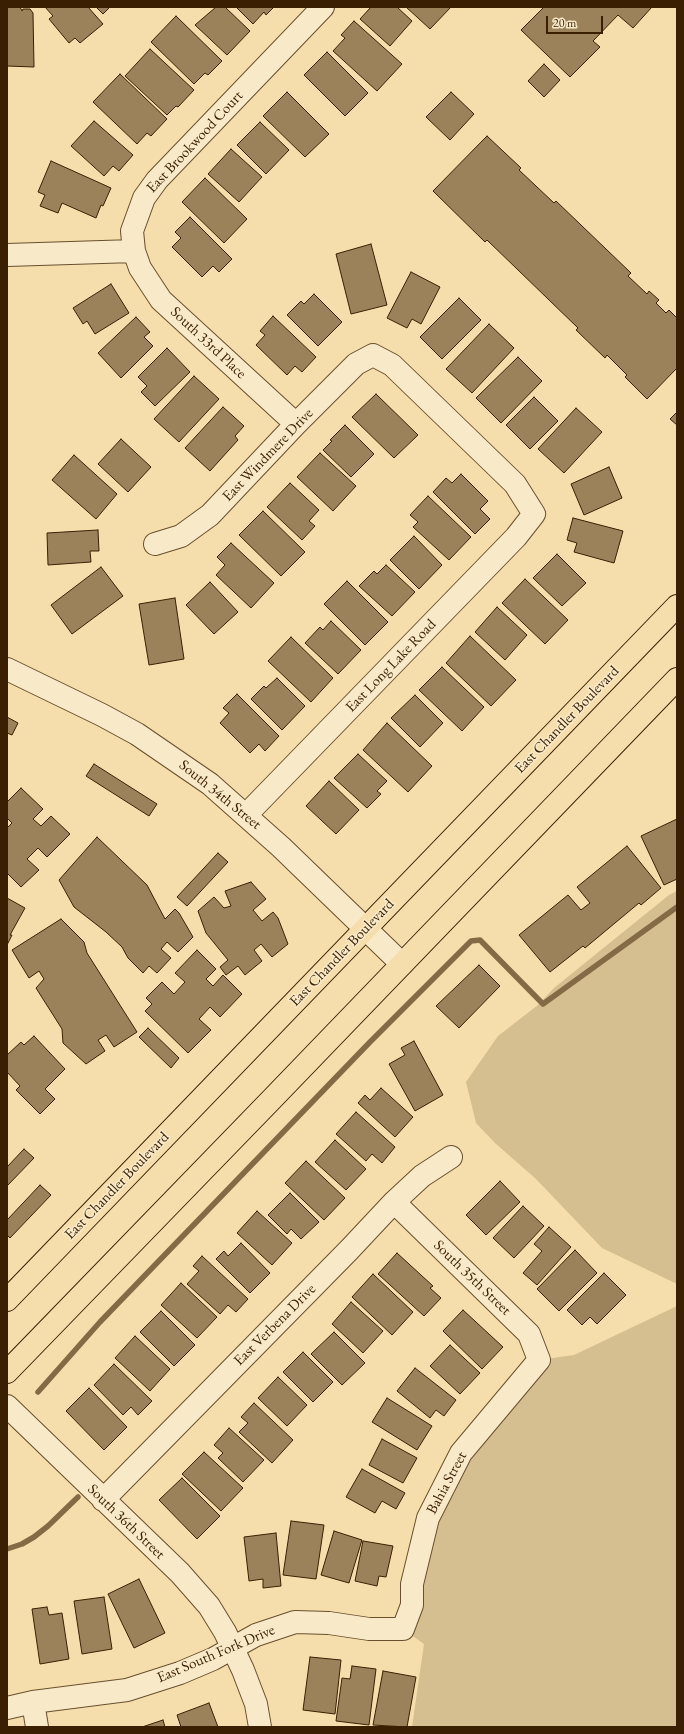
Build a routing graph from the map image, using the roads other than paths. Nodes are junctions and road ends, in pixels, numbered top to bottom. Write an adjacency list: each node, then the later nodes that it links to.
1 (323, 7): 2 (street, East Brookwood Court)
2 (134, 251): 3 (street); 4 (street, South 33rd Place)
3 (7, 255)
4 (296, 424): 5 (street, East Windmere Drive); 6 (street, East Windmere Drive)
5 (534, 514): 10 (street, East Long Lake Road)
6 (155, 544)
7 (677, 606): 11 (main road, East Chandler Boulevard)
8 (7, 669): 10 (street, South 34th Street)
9 (677, 679): 12 (main road)
10 (246, 815): 11 (street, South 34th Street)
11 (365, 930): 12 (street, South 34th Street); 15 (main road, East Chandler Boulevard)
12 (402, 964): 17 (main road)
13 (451, 1157): 14 (street, East Verbena Drive)
14 (394, 1202): 16 (street, South 35th Street); 19 (street, East Verbena Drive)
15 (7, 1300)
16 (539, 1360): 20 (street, Bahia Street)
17 (7, 1372)
18 (7, 1406): 19 (street, South 36th Street)
19 (103, 1500): 21 (street, South 36th Street)
20 (403, 1629): 21 (street, East South Fork Drive)
21 (232, 1648): 22 (street, East South Fork Drive); 25 (street, South 36th Street)
22 (33, 1702): 23 (street, East South Fork Drive); 24 (street)
23 (7, 1708)
24 (37, 1727)
25 (260, 1727)

